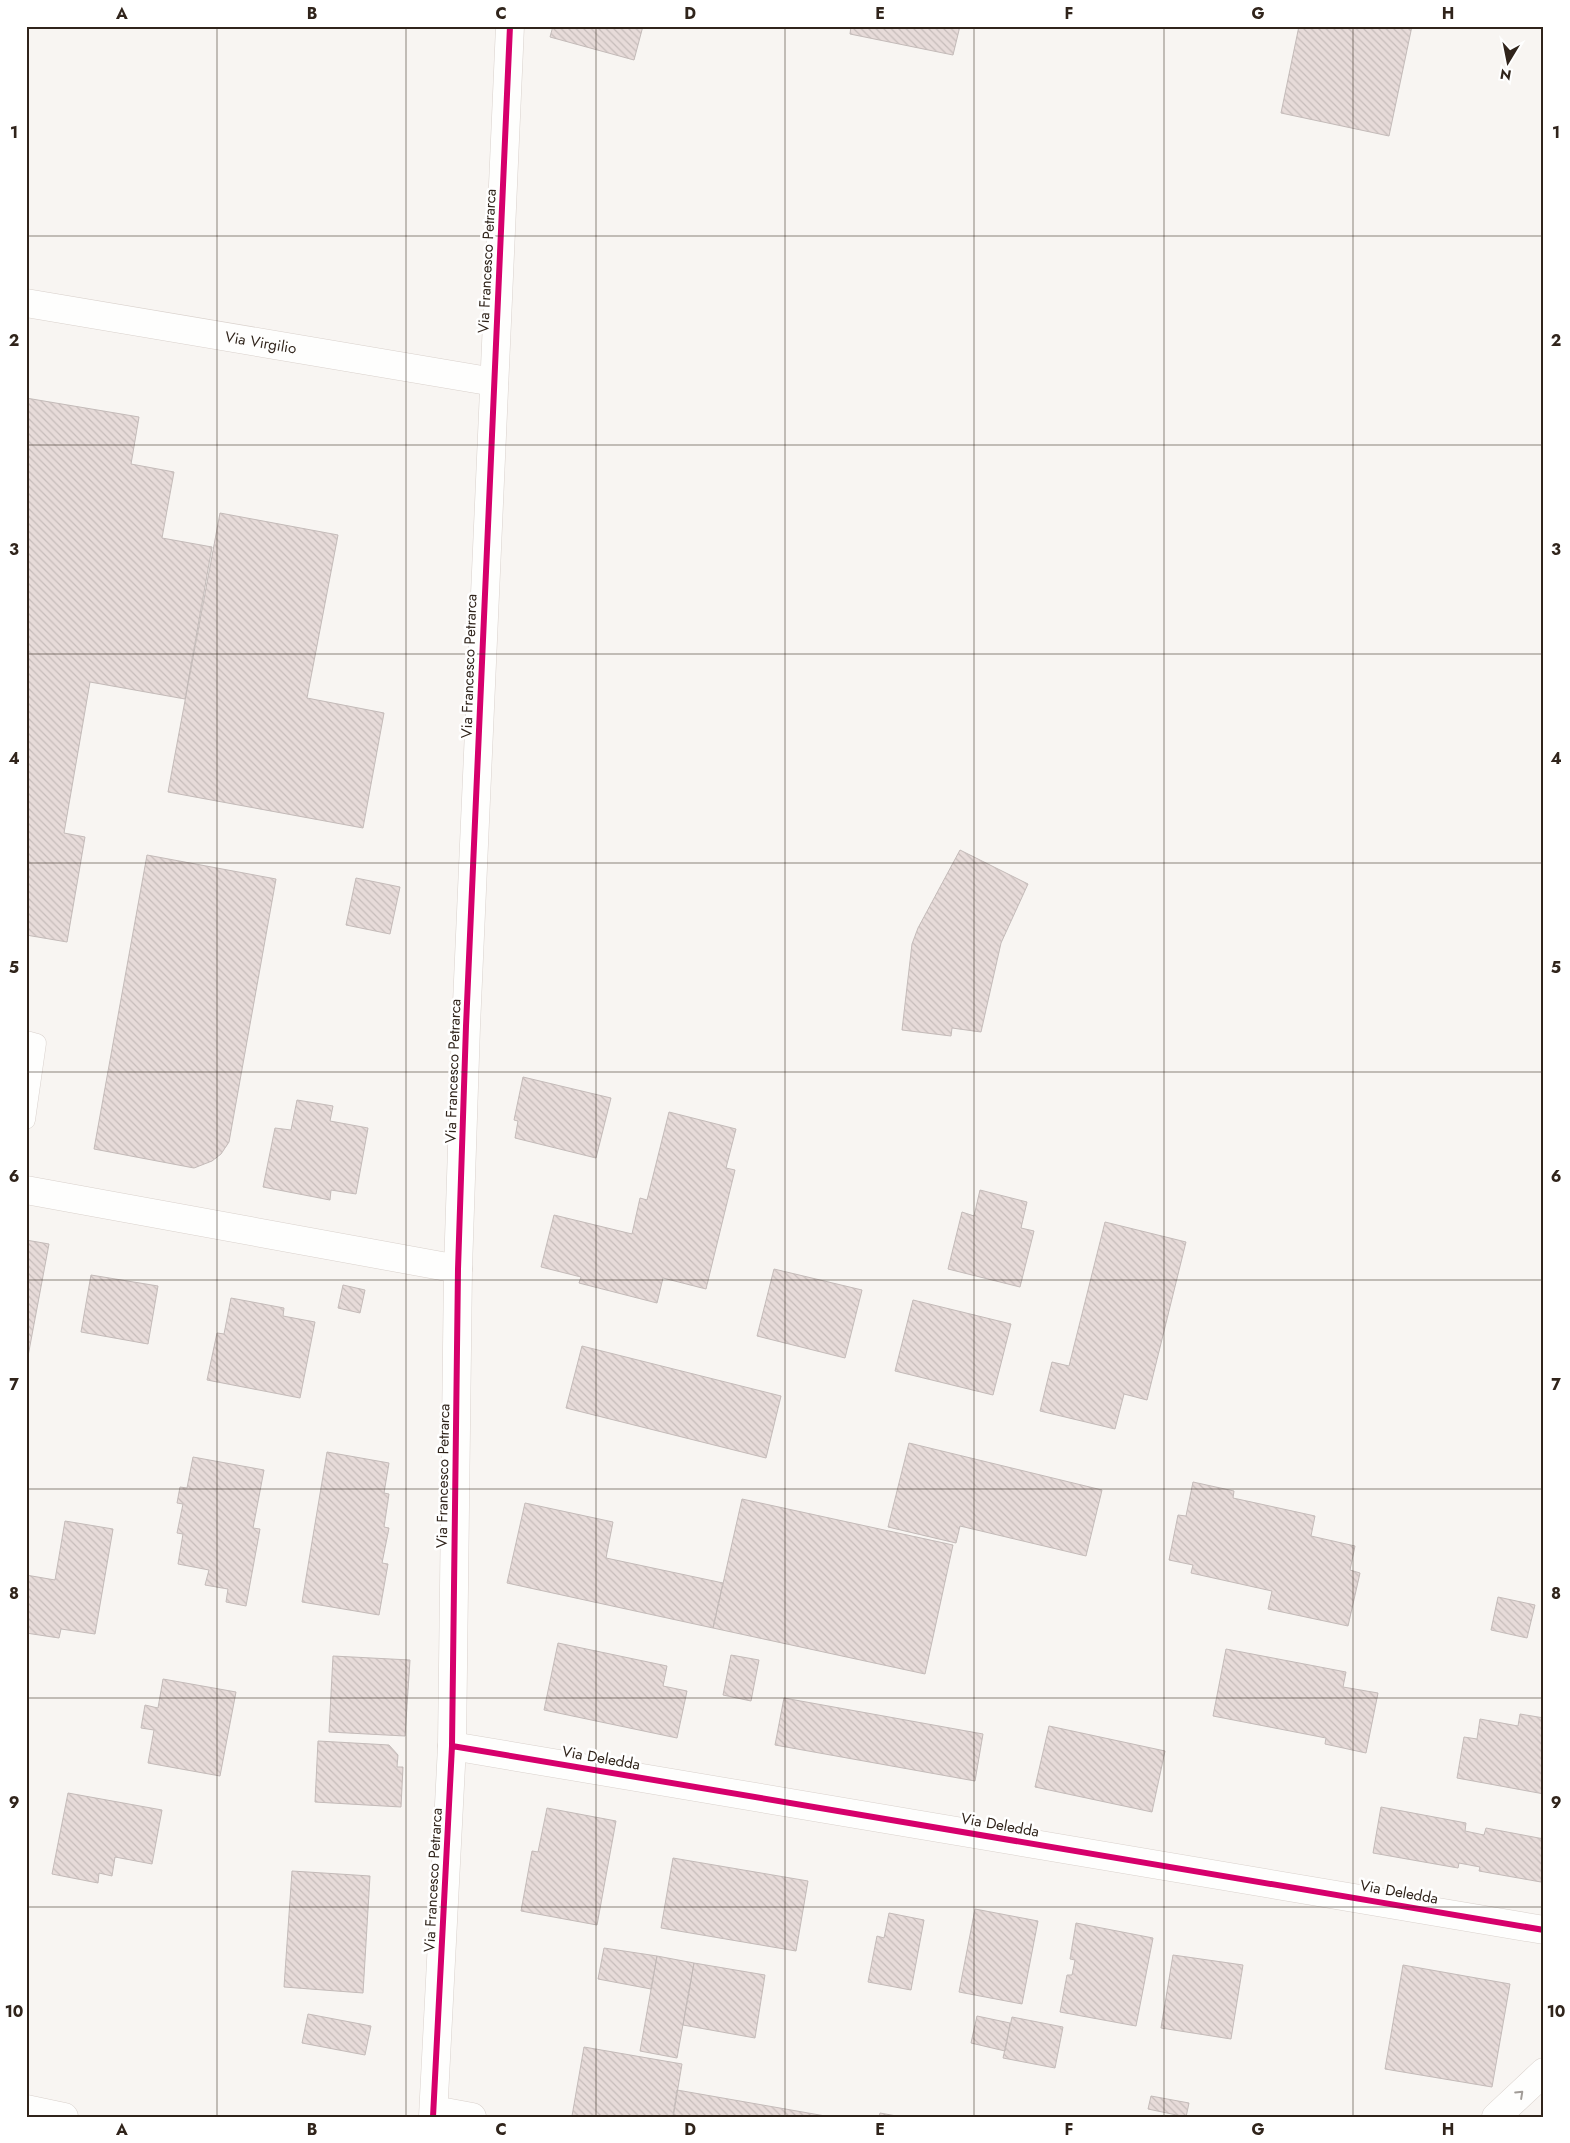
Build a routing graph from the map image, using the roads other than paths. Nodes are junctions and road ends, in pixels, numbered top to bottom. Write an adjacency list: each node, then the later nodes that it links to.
1 (510, 26): 3 (street, Via Francesco Petrarca)
2 (26, 303): 3 (street, Via Virgilio)
3 (494, 382): 7 (street, Via Francesco Petrarca)
4 (26, 1040): 5 (lane)
5 (26, 1120)
6 (26, 1190): 7 (street)
7 (458, 1269): 8 (street, Via Francesco Petrarca)
8 (452, 1746): 9 (street, Via Deledda); 12 (street, Via Francesco Petrarca)
9 (1544, 1930)
10 (1544, 2072): 15 (street, one-way to 10)
11 (26, 2109): 13 (street)
12 (433, 2114): 14 (street, Via Francesco Petrarca)
13 (64, 2117)
14 (472, 2117)
15 (1496, 2117)

